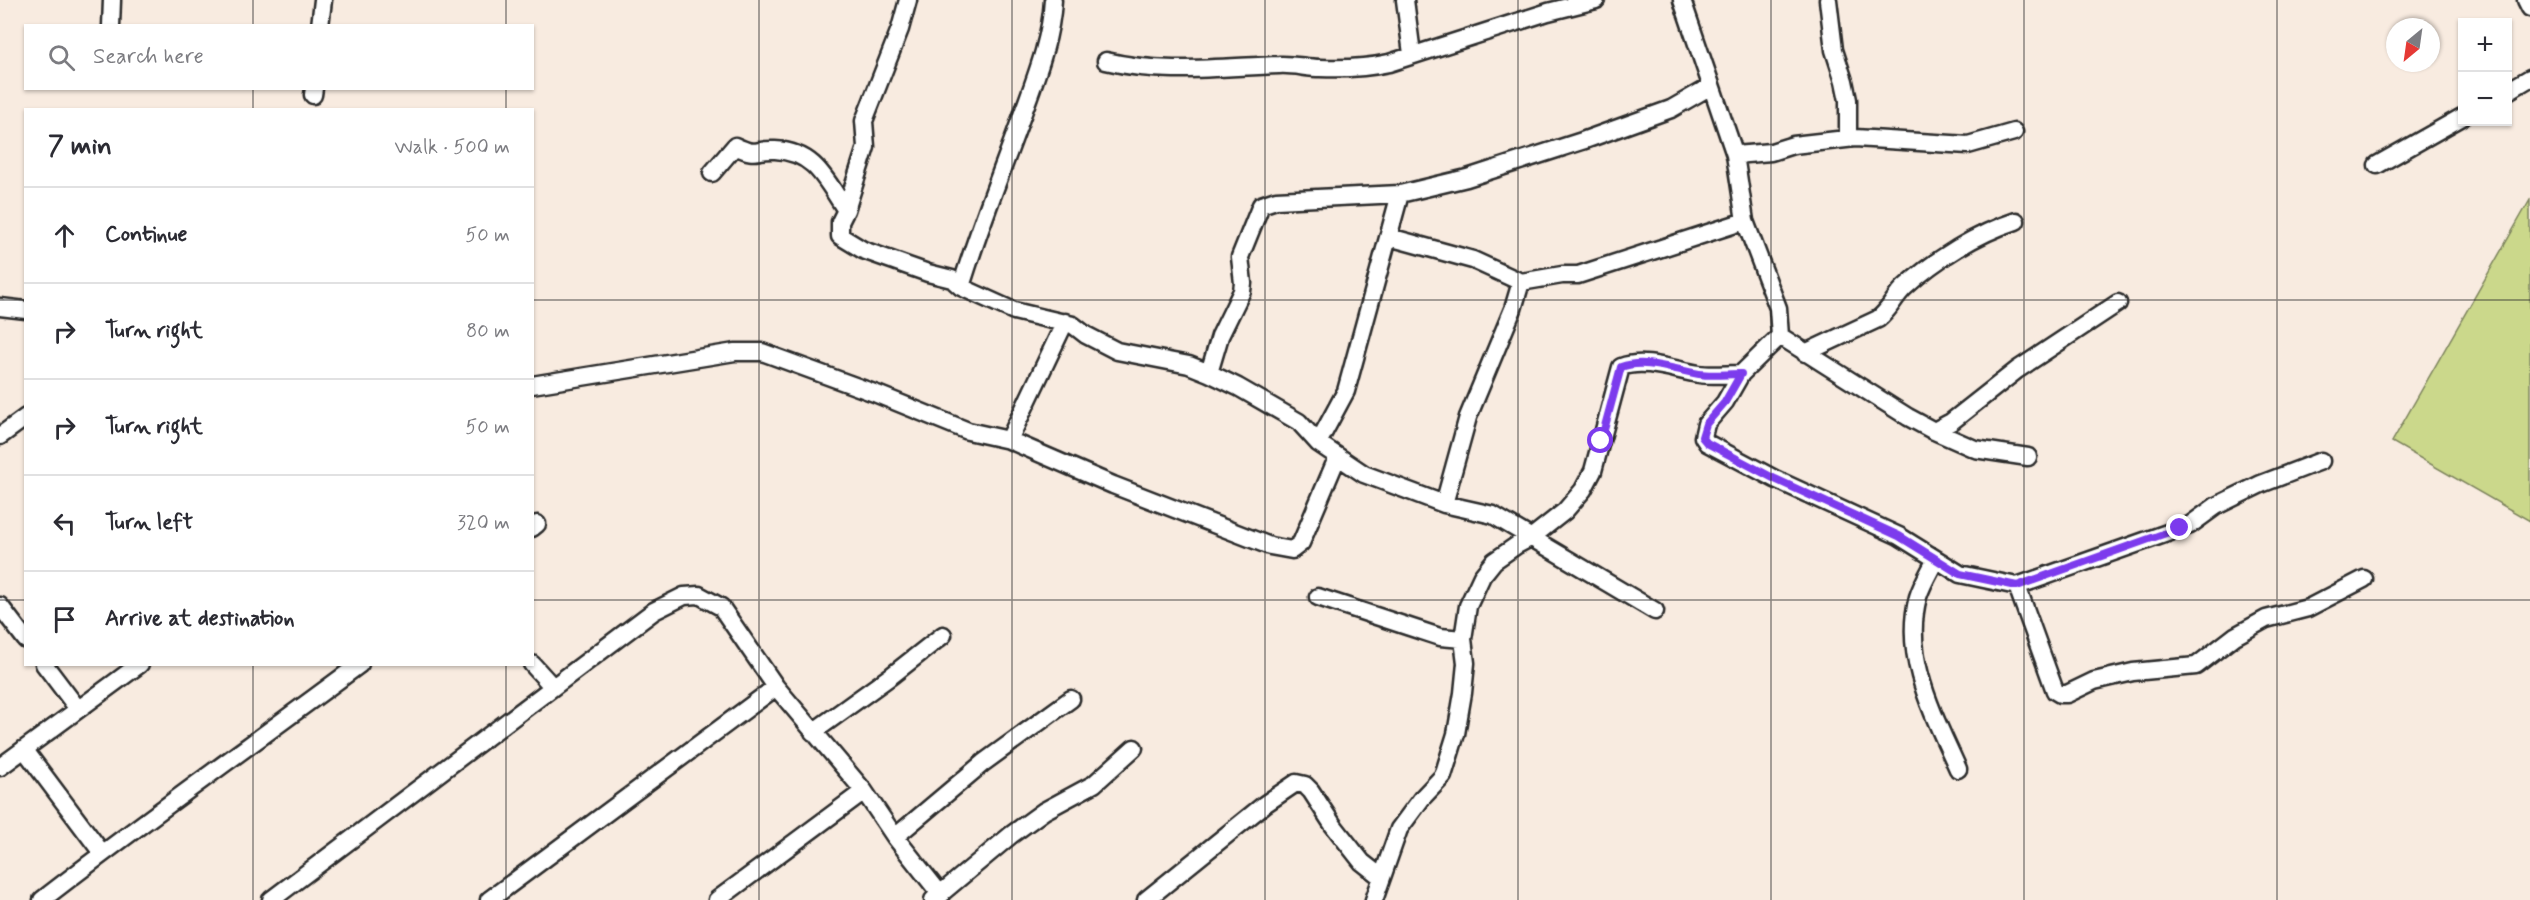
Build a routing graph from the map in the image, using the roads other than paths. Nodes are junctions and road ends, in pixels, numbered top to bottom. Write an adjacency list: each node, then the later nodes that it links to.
1 (111, 0): 11 (street)
2 (323, 0): 12 (street)
3 (908, 0): 25 (street)
4 (1053, 0): 30 (street)
5 (1405, 0): 13 (street)
6 (1596, 0): 13 (street)
7 (1682, 0): 16 (street)
8 (1828, 0): 20 (street)
9 (2526, 0): 10 (street)
10 (2530, 8)
11 (111, 24)
12 (320, 24)
13 (1412, 54): 14 (street)
14 (1106, 61)
15 (2530, 78): 17 (street)
16 (1711, 86): 21 (street); 24 (street)
17 (2512, 89)
18 (2458, 120): 22 (street)
19 (2014, 132): 20 (street)
20 (1848, 139): 21 (street)
21 (1735, 155): 27 (street)
22 (2377, 165)
23 (712, 173): 25 (street)
24 (1400, 194): 28 (street); 37 (street)
25 (846, 210): 30 (street)
26 (2016, 220): 36 (street)
27 (1745, 221): 29 (street); 35 (street)
28 (1389, 237): 29 (street); 44 (street)
29 (1521, 282): 48 (street)
30 (961, 286): 34 (street)
31 (2118, 303): 41 (street)
32 (0, 307): 33 (street)
33 (24, 310)
34 (1065, 322): 37 (street); 43 (street)
35 (1780, 336): 36 (street); 38 (street)
36 (1805, 353): 41 (street)
37 (1209, 373): 44 (street)
38 (1741, 374): 49 (street); 50 (street)
39 (534, 385): 43 (street)
40 (24, 418): 42 (street)
41 (1934, 431): 45 (street)
42 (0, 436)
43 (1009, 440): 46 (street)
44 (1318, 443): 46 (street)
45 (2028, 457)
46 (1337, 458): 48 (street)
47 (2321, 461): 52 (street)
48 (1444, 504): 49 (street)
49 (1532, 537): 55 (street); 58 (street)
50 (1936, 559): 52 (street); 71 (street)
51 (2364, 579): 52 (street)
52 (2017, 586)
53 (1318, 597): 58 (street)
54 (0, 606): 57 (street)
55 (1655, 611)
56 (943, 635): 67 (street)
57 (24, 637)
58 (1463, 639): 75 (street)
59 (45, 666): 66 (street)
60 (137, 666): 66 (street)
61 (356, 666): 74 (street)
62 (534, 666): 63 (street)
63 (552, 686): 64 (street); 78 (street)
64 (776, 687): 67 (street); 79 (street)
65 (1071, 699): 73 (street)
66 (78, 710): 69 (street)
67 (813, 732): 72 (street)
68 (1134, 748): 76 (street)
69 (24, 749): 70 (street); 74 (street)
70 (0, 767)
71 (1958, 769)
72 (864, 791): 73 (street); 80 (street)
73 (895, 837): 76 (street)
74 (102, 853): 77 (street)
75 (1381, 877): 81 (street); 82 (street)
76 (937, 897)
77 (42, 900)
78 (271, 900)
79 (489, 900)
80 (717, 900)
81 (1146, 900)
82 (1374, 900)

